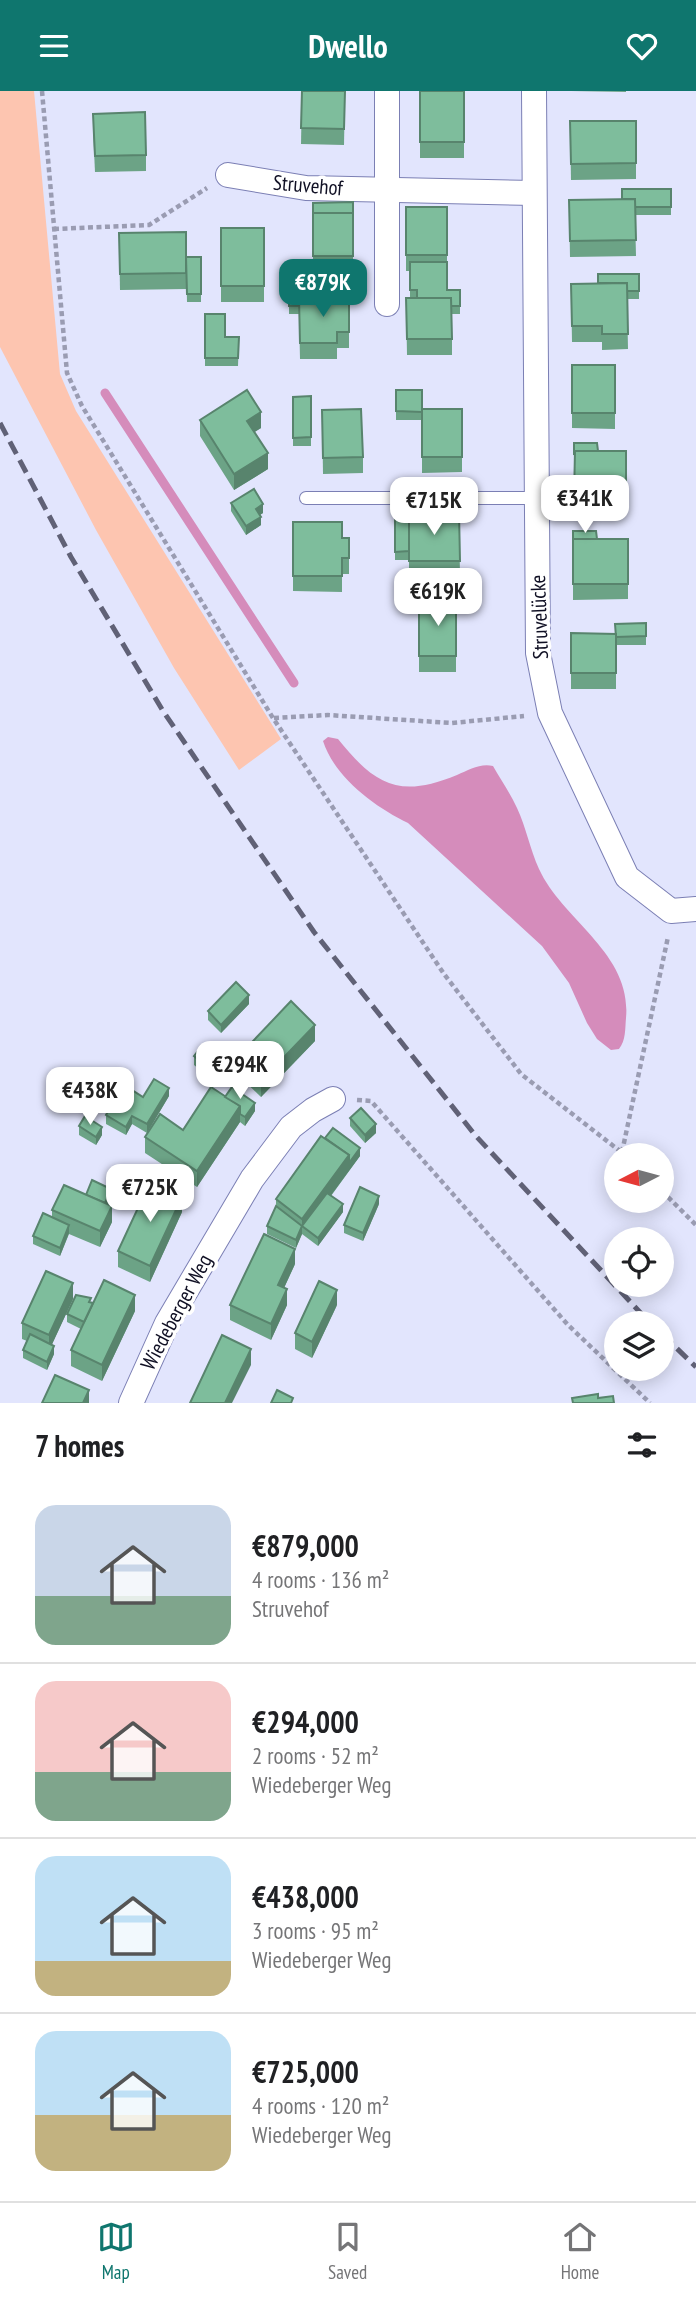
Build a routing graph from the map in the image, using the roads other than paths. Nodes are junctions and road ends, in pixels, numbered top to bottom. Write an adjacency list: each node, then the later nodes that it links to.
1 (387, 91): 4 (street)
2 (534, 91): 5 (street, Struvelücke)
3 (229, 175): 4 (street, Struvehof)
4 (387, 190): 5 (street, Struvehof); 6 (street)
5 (534, 193): 8 (street, Struvelücke)
6 (387, 304)
7 (306, 498): 8 (lane)
8 (537, 498): 9 (street, Struvelücke)
9 (684, 910)
10 (333, 1099): 11 (street, Wiedeberger Weg)
11 (131, 1403)

